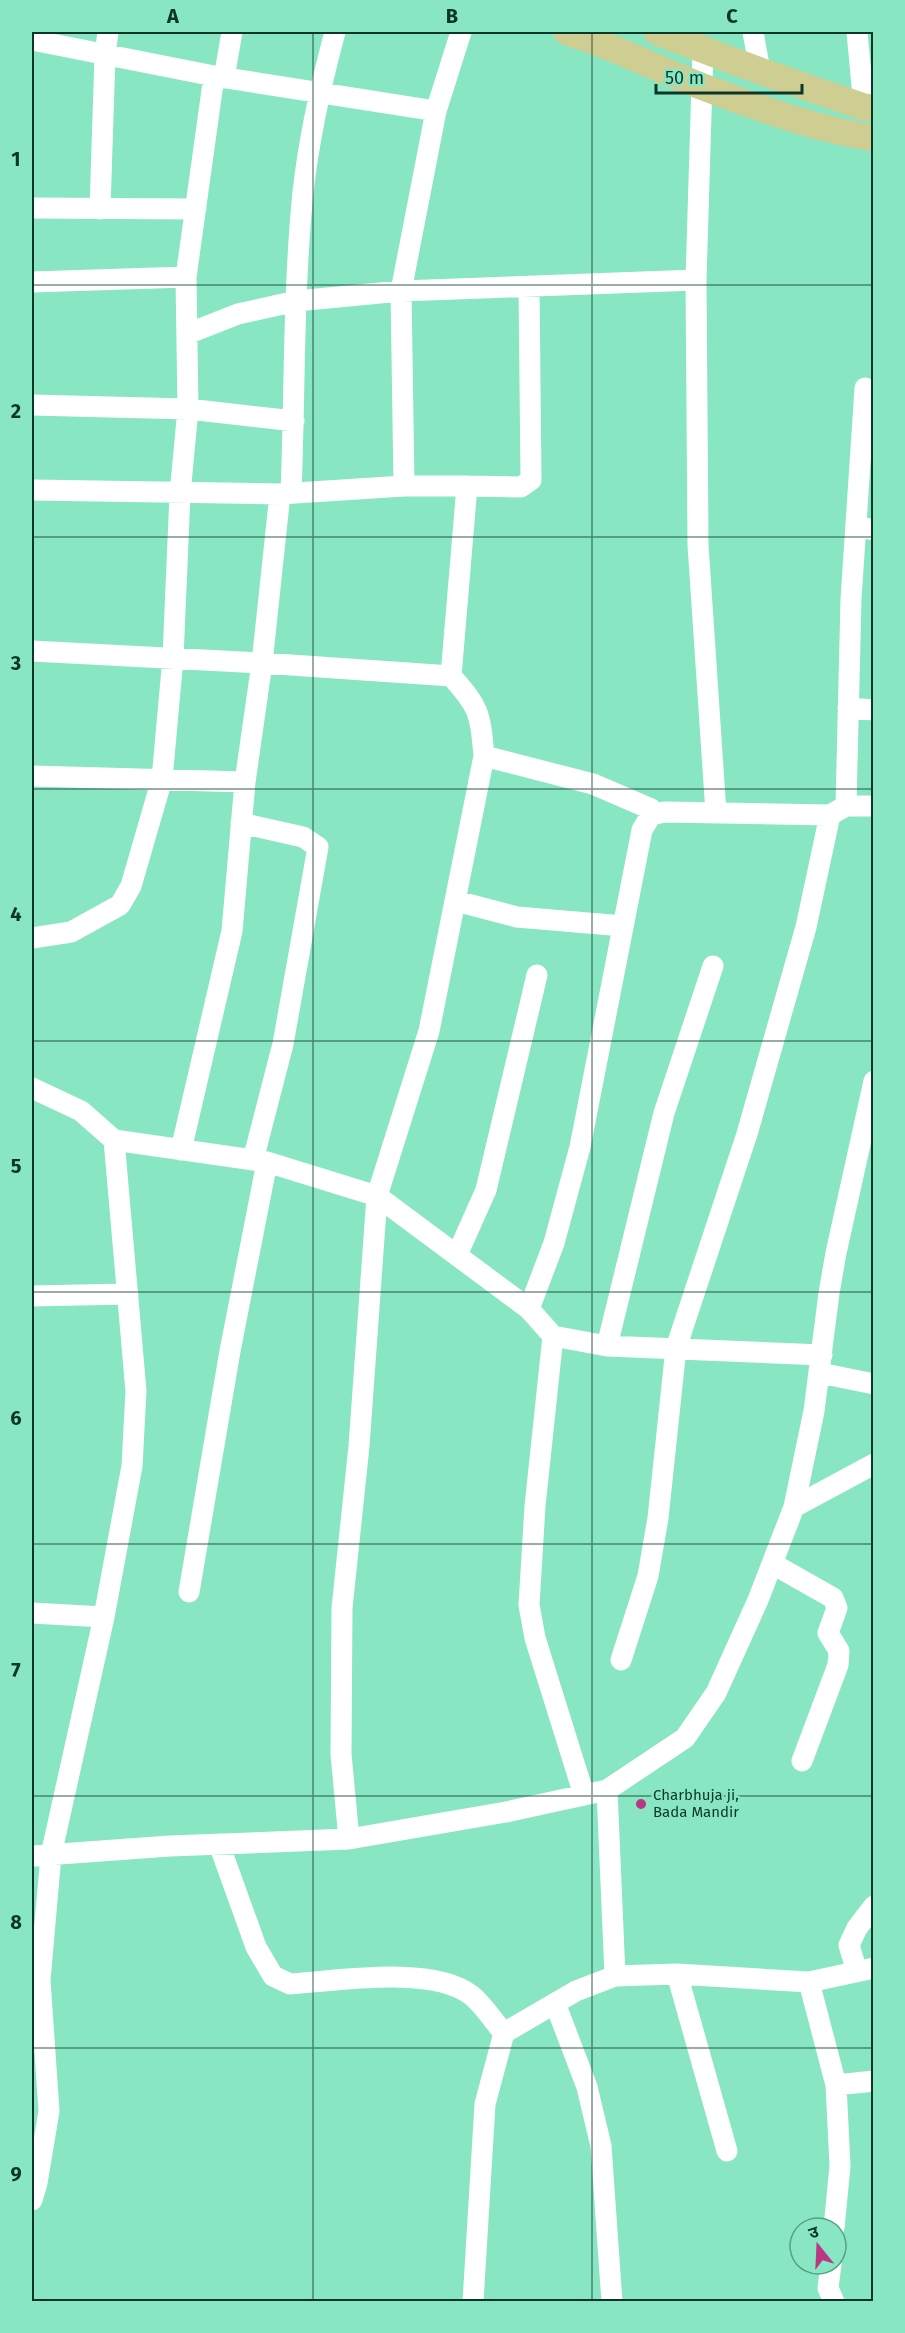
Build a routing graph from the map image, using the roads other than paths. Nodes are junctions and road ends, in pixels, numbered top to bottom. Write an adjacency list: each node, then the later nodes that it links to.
1 (108, 32): 11 (street)
2 (232, 32): 13 (street)
3 (335, 32): 15 (street)
4 (461, 32): 17 (street)
5 (567, 32): 14 (main road)
6 (657, 32): 10 (main road)
7 (753, 32): 12 (street)
8 (857, 32): 16 (street)
9 (32, 40): 11 (street)
10 (704, 49): 12 (main road); 14 (street)
11 (105, 55): 13 (street); 20 (street)
12 (759, 71): 16 (main road)
13 (219, 77): 15 (street); 21 (street)
14 (702, 86): 18 (main road); 23 (street)
15 (319, 93): 17 (street); 27 (street)
16 (869, 108)
17 (436, 111): 26 (street)
18 (873, 138)
19 (32, 208): 20 (street)
20 (100, 208): 21 (street)
21 (196, 209): 22 (street)
22 (186, 277): 24 (street); 28 (street)
23 (696, 280): 25 (street); 51 (street)
24 (32, 282)
25 (529, 286): 26 (street); 34 (street)
26 (401, 291): 27 (street); 33 (street)
27 (296, 301): 28 (street); 32 (street)
28 (187, 334): 31 (street)
29 (865, 388): 38 (street)
30 (32, 405): 31 (street)
31 (188, 409): 32 (street); 36 (street)
32 (294, 421): 37 (street)
33 (404, 486): 34 (street); 37 (street)
34 (467, 486): 42 (street)
35 (32, 490): 36 (street)
36 (180, 494): 37 (street); 40 (street)
37 (286, 494): 41 (street)
38 (865, 528): 43 (street)
39 (32, 651): 40 (street)
40 (173, 658): 41 (street); 47 (street)
41 (262, 663): 42 (street); 48 (street)
42 (451, 675): 45 (street)
43 (848, 708): 44 (street); 50 (street)
44 (873, 710)
45 (484, 756): 52 (street); 54 (street)
46 (32, 776): 47 (street)
47 (162, 779): 48 (street); 56 (street)
48 (245, 782): 53 (street)
49 (873, 806): 50 (street)
50 (838, 811): 51 (street); 71 (street)
51 (716, 813): 52 (street)
52 (651, 815): 55 (street)
53 (241, 823): 62 (street); 63 (street)
54 (456, 901): 55 (street); 64 (street)
55 (623, 926): 68 (street)
56 (32, 938)
57 (713, 966): 70 (street)
58 (537, 975): 65 (street)
59 (873, 1083): 72 (street)
60 (32, 1088): 61 (street)
61 (114, 1140): 62 (street); 66 (street)
62 (181, 1150): 63 (street)
63 (260, 1161): 64 (street); 77 (street)
64 (377, 1196): 65 (street); 84 (street)
65 (457, 1255): 68 (street)
66 (128, 1294): 67 (street); 79 (street)
67 (32, 1296)
68 (530, 1309): 69 (street)
69 (553, 1336): 70 (street); 83 (street)
70 (607, 1346): 71 (street)
71 (676, 1348): 72 (street); 80 (street)
72 (821, 1364): 73 (street); 75 (street)
73 (873, 1384)
74 (873, 1464): 75 (street)
75 (794, 1508): 76 (street)
76 (773, 1564): 81 (street); 82 (street)
77 (189, 1592)
78 (32, 1613): 79 (street)
79 (104, 1617): 86 (street)
80 (621, 1660)
81 (802, 1761)
82 (607, 1790): 83 (street); 90 (street)
83 (584, 1795): 84 (street)
84 (349, 1839): 85 (street)
85 (219, 1844): 86 (street); 94 (street)
86 (41, 1856): 91 (street)
87 (873, 1906): 88 (street)
88 (865, 1970): 92 (street)
89 (678, 1974): 90 (street); 92 (street); 97 (street)
90 (615, 1976): 93 (street)
91 (36, 1981): 98 (street)
92 (809, 1982): 96 (street)
93 (555, 2003): 94 (street); 102 (street)
94 (504, 2033): 101 (street)
95 (873, 2081): 96 (street)
96 (836, 2085): 99 (street)
97 (727, 2151)
98 (32, 2200)
99 (835, 2216)
100 (830, 2276): 103 (street)
101 (473, 2301)
102 (612, 2301)
103 (834, 2301)

